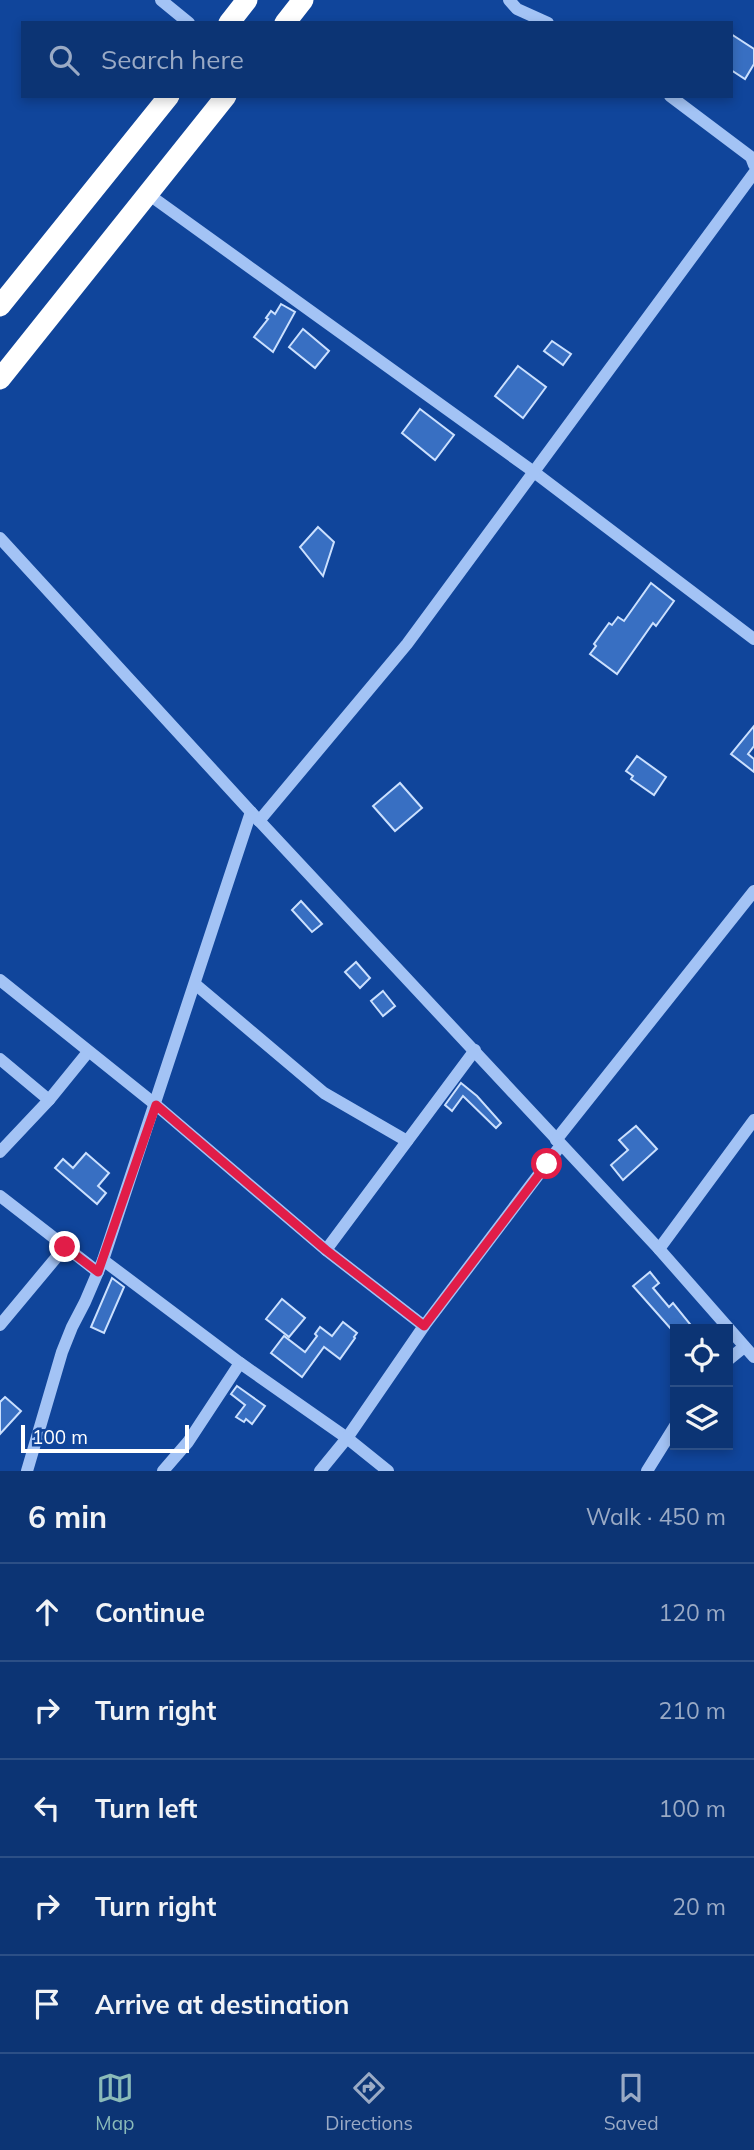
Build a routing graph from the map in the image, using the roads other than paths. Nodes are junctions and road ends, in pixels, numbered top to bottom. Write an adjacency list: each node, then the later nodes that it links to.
1 (162, 0): 5 (street)
2 (247, 0): 6 (highway)
3 (303, 0): 7 (highway)
4 (509, 0): 8 (street)
5 (187, 21)
6 (231, 21)
7 (287, 21)
8 (544, 21)
9 (167, 98): 15 (highway)
10 (224, 98): 14 (highway)
11 (673, 98): 12 (street)
12 (754, 165)
13 (754, 173): 17 (street)
14 (148, 194): 16 (highway); 17 (street)
15 (0, 306)
16 (0, 379)
17 (534, 472): 19 (street); 20 (street)
18 (0, 538): 20 (street)
19 (754, 639)
20 (255, 816): 23 (street); 24 (street)
21 (754, 891): 31 (street)
22 (0, 981): 25 (street)
23 (195, 984): 28 (street); 30 (street)
24 (475, 1050): 30 (street); 31 (street)
25 (88, 1052): 27 (street); 28 (street)
26 (0, 1059): 27 (street)
27 (49, 1100): 32 (street)
28 (156, 1105): 36 (street); 37 (street)
29 (754, 1120): 35 (street)
30 (407, 1140): 36 (street)
31 (559, 1142): 35 (street); 39 (street)
32 (0, 1153)
33 (0, 1196): 34 (street)
34 (65, 1247): 37 (street); 38 (street)
35 (659, 1249): 40 (street)
36 (326, 1250): 39 (street)
37 (101, 1266): 43 (street); 46 (street)
38 (0, 1325)
39 (424, 1326): 45 (street)
40 (744, 1347): 41 (street); 42 (street)
41 (733, 1356)
42 (754, 1357)
43 (240, 1363): 45 (street); 47 (street)
44 (670, 1434): 50 (street)
45 (347, 1438): 48 (street); 49 (street)
46 (27, 1471)
47 (163, 1471)
48 (320, 1471)
49 (388, 1471)
50 (647, 1471)

